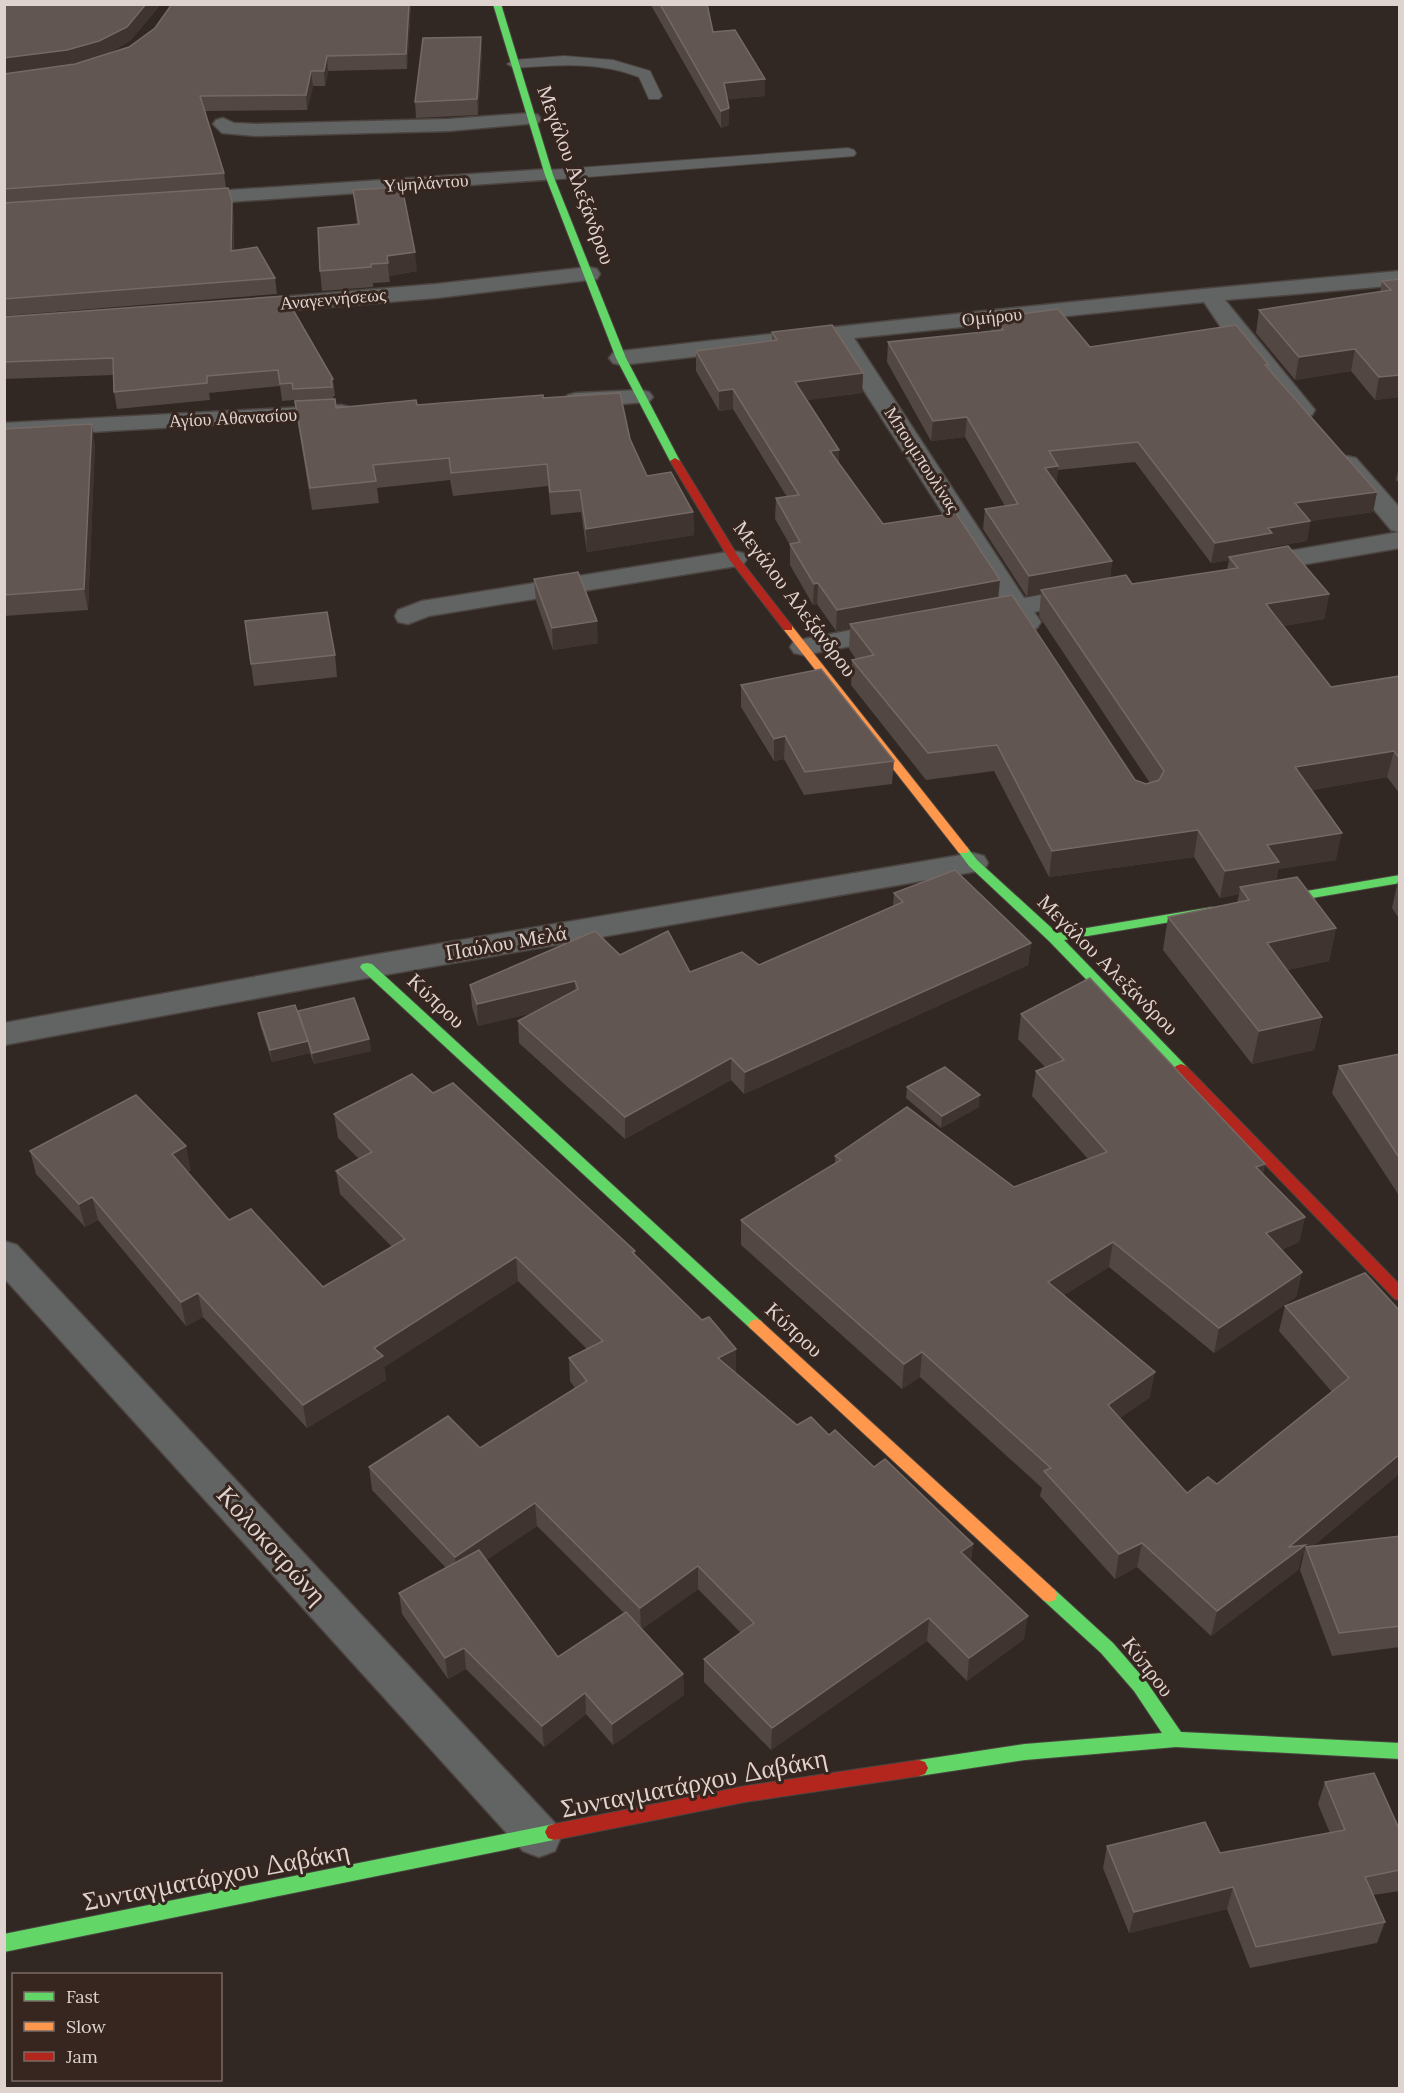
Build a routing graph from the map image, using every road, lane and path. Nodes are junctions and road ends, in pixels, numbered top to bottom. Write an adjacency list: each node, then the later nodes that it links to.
1 (497, 4): 2 (street, Μεγάλου Αλεξάνδρου)
2 (514, 64): 3 (lane); 4 (street, Μεγάλου Αλεξάνδρου)
3 (654, 96)
4 (531, 118): 5 (street); 7 (street, Μεγάλου Αλεξάνδρου)
5 (223, 124)
6 (848, 153): 7 (lane, Υψηλάντου)
7 (549, 174): 8 (street, Υψηλάντου); 9 (street, Μεγάλου Αλεξάνδρου)
8 (170, 200)
9 (590, 274): 12 (street, Αναγεννήσεως); 14 (street, Μεγάλου Αλεξάνδρου)
10 (1400, 278): 11 (street, Ομήρου)
11 (1210, 294): 13 (street, Ομήρου); 19 (street)
12 (226, 308)
13 (838, 332): 14 (street, Ομήρου); 24 (street, Μπουμπουλίνας)
14 (621, 358): 15 (street, Μεγάλου Αλεξάνδρου)
15 (641, 396): 16 (street); 21 (street, Μεγάλου Αλεξάνδρου)
16 (558, 401)
17 (370, 411): 18 (street, Αγίου Αθανασίου)
18 (4, 430)
19 (1400, 525)
20 (1400, 540): 22 (street)
21 (735, 559): 25 (street); 29 (street, Μεγάλου Αλεξάνδρου)
22 (1226, 570)
23 (1110, 591): 24 (street)
24 (1017, 607): 26 (street); 28 (street, Μπουμπουλίνας)
25 (408, 616)
26 (950, 620)
27 (916, 626): 29 (street)
28 (1042, 645)
29 (804, 647): 30 (street, Μεγάλου Αλεξάνδρου)
30 (973, 863): 34 (street, Μεγάλου Αλεξάνδρου); 35 (street, Παύλου Μελά)
31 (1400, 879): 32 (street)
32 (1250, 905)
33 (1227, 909): 34 (street)
34 (1054, 938): 38 (street, Μεγάλου Αλεξάνδρου)
35 (367, 967): 36 (street, Παύλου Μελά); 39 (street, Κύπρου)
36 (4, 1034)
37 (4, 1254): 41 (street, Κολοκοτρώνη)
38 (1400, 1295)
39 (1176, 1739): 40 (street, Συνταγματάρχου Δαβάκη); 41 (street, Συνταγματάρχου Δαβάκη)
40 (1400, 1751)
41 (539, 1837): 42 (street, Συνταγματάρχου Δαβάκη)
42 (4, 1943)

